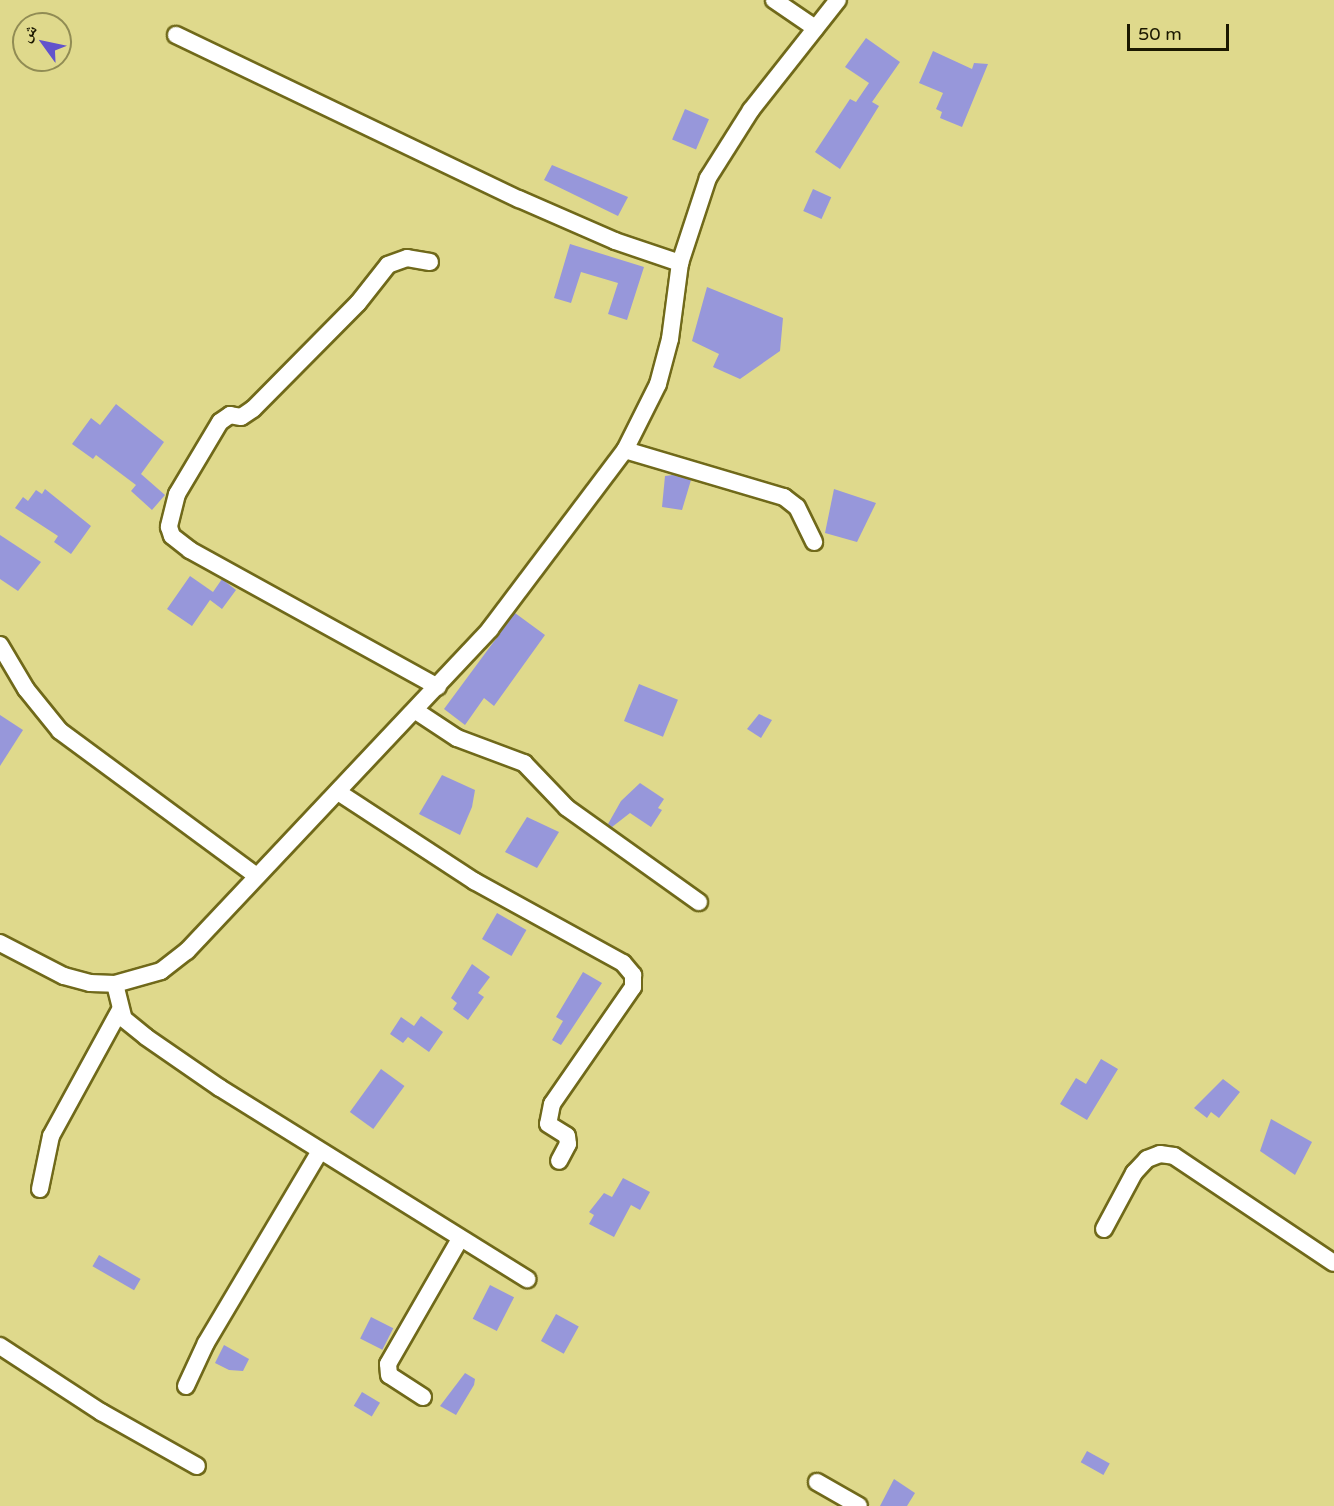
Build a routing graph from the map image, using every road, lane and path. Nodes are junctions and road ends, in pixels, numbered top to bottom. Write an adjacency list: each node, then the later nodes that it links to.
1 (774, 0): 3 (street)
2 (838, 0): 3 (street)
3 (815, 28): 6 (street)
4 (176, 35): 6 (street)
5 (430, 262): 10 (street)
6 (680, 263): 7 (street)
7 (625, 450): 8 (street); 10 (street)
8 (814, 542)
9 (0, 645): 13 (street)
10 (438, 687): 11 (street)
11 (416, 711): 12 (street); 14 (street)
12 (338, 792): 13 (street); 19 (street)
13 (255, 876): 16 (street)
14 (699, 902)
15 (0, 943): 16 (street)
16 (115, 984): 17 (street)
17 (120, 1010): 18 (street); 20 (street)
18 (320, 1151): 22 (street); 26 (street)
19 (559, 1161)
20 (40, 1189)
21 (1104, 1229): 23 (street)
22 (460, 1239): 24 (street); 27 (street)
23 (1334, 1263)
24 (527, 1279)
25 (0, 1346): 28 (street)
26 (186, 1386)
27 (423, 1397)
28 (198, 1466)
29 (817, 1482): 30 (street)
30 (859, 1506)

